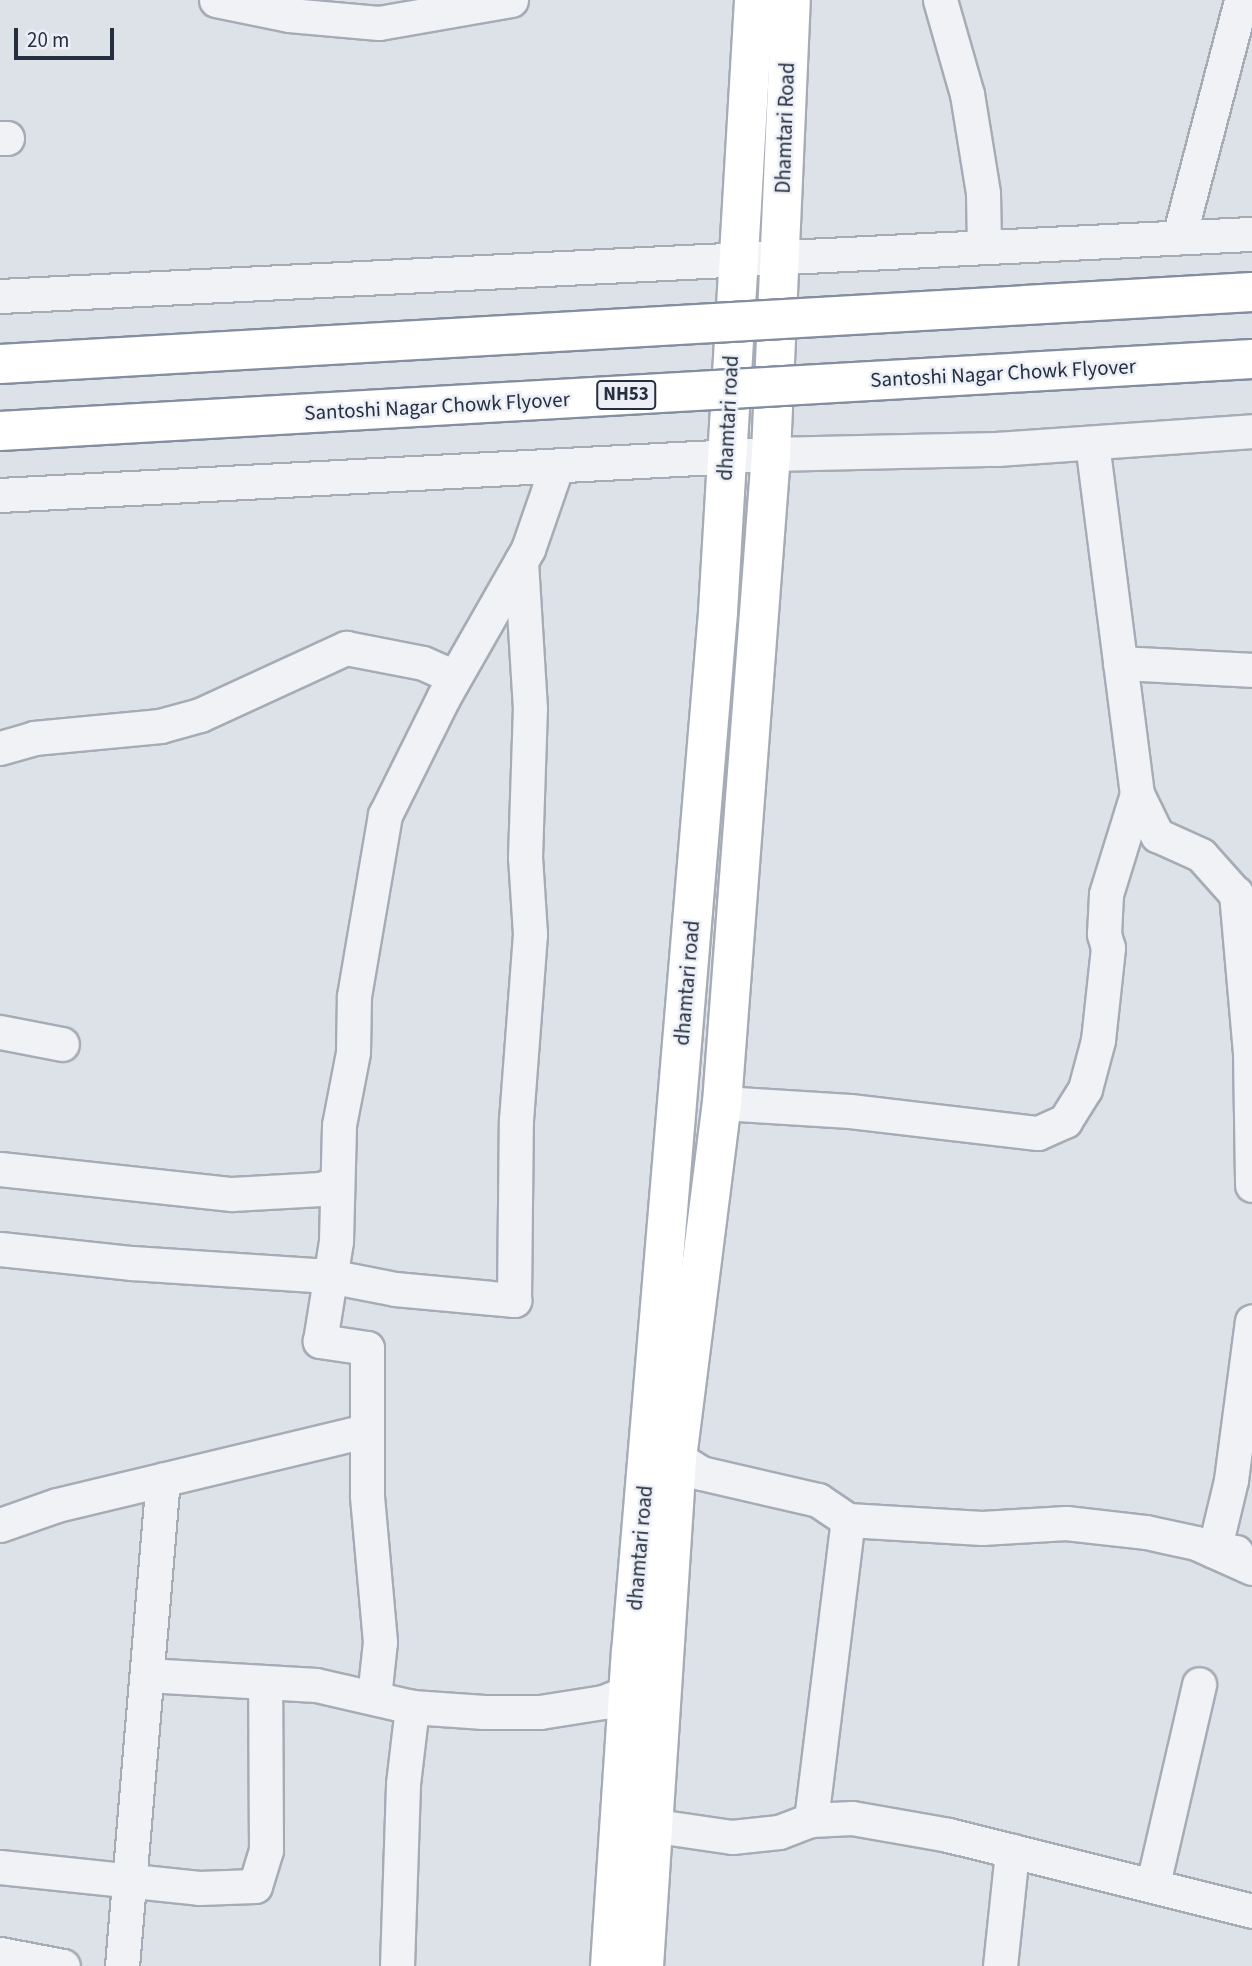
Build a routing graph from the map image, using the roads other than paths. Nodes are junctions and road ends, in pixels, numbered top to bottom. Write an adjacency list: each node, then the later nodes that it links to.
1 (216, 0): 6 (street)
2 (754, 0): 11 (main road, dhamtari road)
3 (791, 0): 10 (main road, Dhamtari Road)
4 (940, 0): 9 (street)
5 (1241, 0): 8 (street)
6 (497, 2)
7 (1252, 234): 8 (street)
8 (1179, 237): 9 (street)
9 (984, 247): 10 (street)
10 (780, 257): 11 (street); 19 (main road, Dhamtari Road)
11 (738, 260): 13 (street); 20 (main road, dhamtari road)
12 (1252, 292): 15 (main road, bridge)
13 (0, 296)
14 (1252, 359): 16 (main road, Santoshi Nagar Chowk Flyover / NH53, bridge)
15 (0, 363)
16 (0, 431)
17 (1252, 431): 18 (street)
18 (1092, 443): 19 (street); 24 (street)
19 (771, 454): 20 (street); 32 (main road, Dhamtari Road)
20 (726, 457): 21 (street); 49 (main road, dhamtari road)
21 (556, 468): 22 (street); 23 (street)
22 (0, 495)
23 (521, 561): 26 (street); 37 (street)
24 (1120, 663): 25 (street); 28 (street)
25 (1252, 670)
26 (454, 677): 27 (street); 34 (street)
27 (0, 748)
28 (1137, 794): 29 (street); 32 (street)
29 (1244, 902): 35 (street)
30 (0, 1032): 31 (street)
31 (62, 1044)
32 (722, 1103): 40 (main road, Dhamtari Road)
33 (0, 1169): 34 (street)
34 (337, 1183): 37 (street)
35 (1252, 1185)
36 (0, 1249): 37 (street)
37 (329, 1276): 39 (street)
38 (1252, 1321): 44 (street)
39 (365, 1431): 41 (street); 51 (street)
40 (677, 1458): 42 (street); 49 (main road, Dhamtari Road)
41 (163, 1480): 43 (street); 47 (street)
42 (848, 1520): 44 (street); 53 (street)
43 (0, 1525)
44 (1214, 1551): 45 (street); 46 (street)
45 (1252, 1552)
46 (1252, 1568)
47 (147, 1675): 48 (street); 57 (street)
48 (265, 1684): 51 (street); 57 (street)
49 (646, 1685): 52 (street); 54 (main road)
50 (1199, 1685): 58 (street)
51 (374, 1697): 52 (street)
52 (412, 1707): 63 (street)
53 (811, 1820): 54 (street); 55 (street)
54 (637, 1822): 64 (main road); 65 (main road)
55 (1012, 1851): 58 (street); 66 (street)
56 (0, 1867): 57 (street)
57 (129, 1882): 62 (street)
58 (1153, 1884): 59 (street)
59 (1252, 1911)
60 (0, 1954): 61 (street)
61 (63, 1966)
62 (122, 1966)
63 (397, 1966)
64 (610, 1966)
65 (644, 1966)
66 (1000, 1966)

